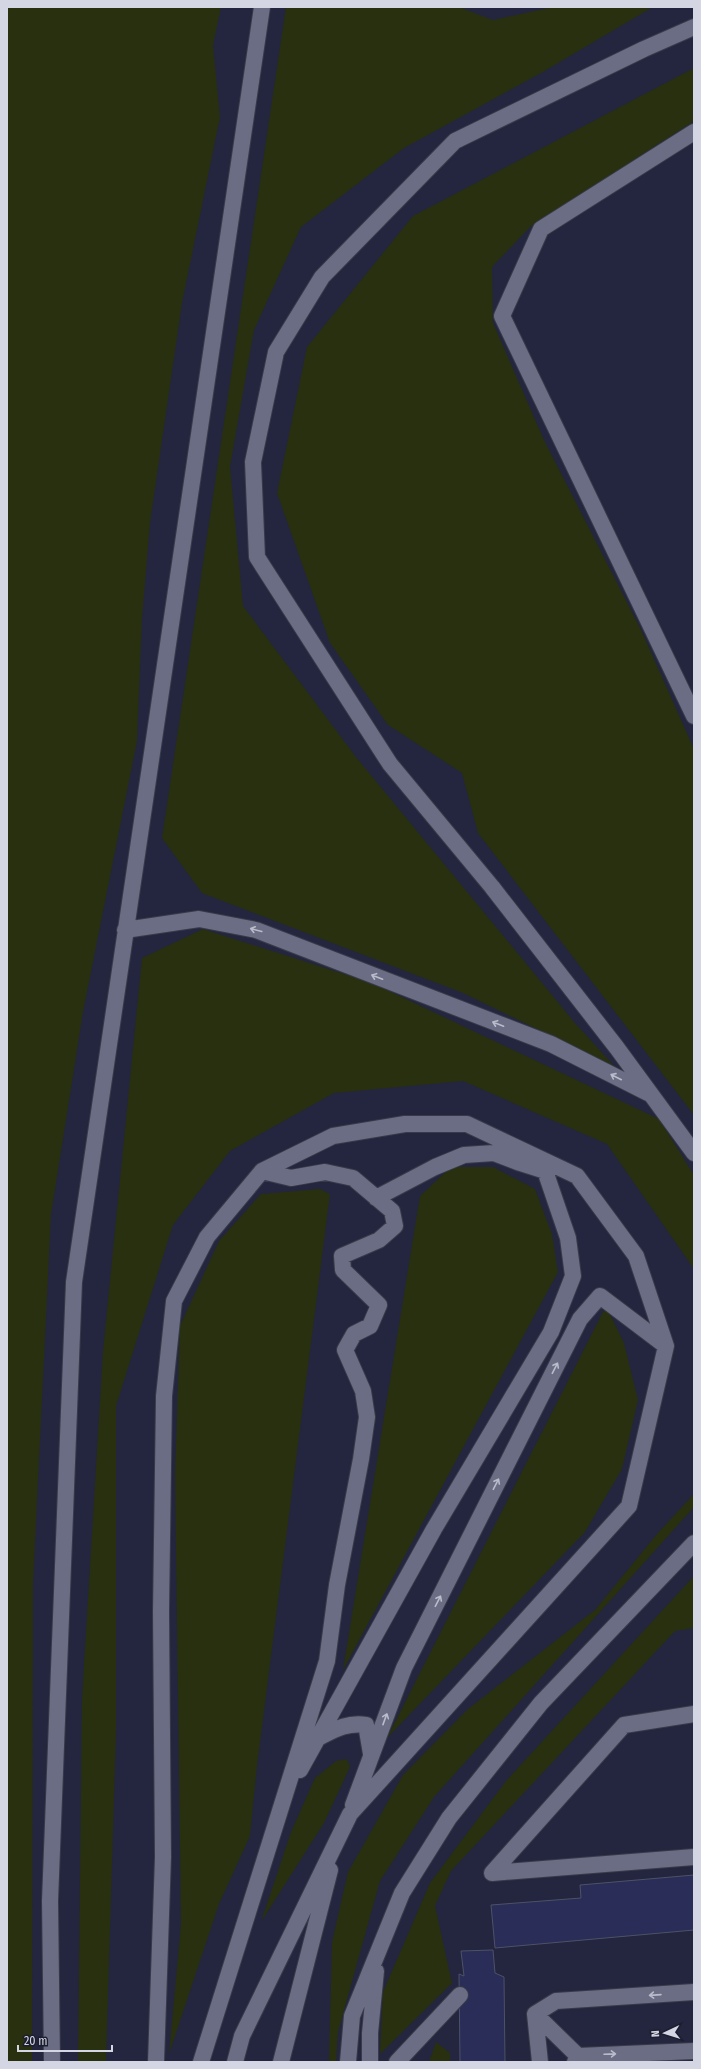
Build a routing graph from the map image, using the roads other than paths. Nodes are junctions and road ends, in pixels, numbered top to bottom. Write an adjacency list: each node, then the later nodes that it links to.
1 (262, 7): 5 (lane)
2 (694, 27): 6 (lane)
3 (694, 132): 4 (lane)
4 (694, 716)
5 (125, 930): 6 (lane, one-way to 5); 26 (lane)
6 (651, 1095): 7 (lane)
7 (694, 1153)
8 (543, 1165): 9 (lane); 10 (lane); 11 (lane); 14 (lane)
9 (262, 1171): 10 (lane); 27 (lane)
10 (376, 1198): 16 (lane)
11 (666, 1346): 15 (lane, one-way to 11); 17 (lane)
12 (694, 1543): 20 (lane)
13 (694, 1714): 19 (lane)
14 (318, 1738): 15 (lane); 16 (lane)
15 (372, 1756): 17 (lane)
16 (284, 1800): 28 (lane)
17 (350, 1814): 18 (lane)
18 (339, 1836): 29 (lane); 30 (lane)
19 (694, 1857)
20 (378, 1954): 31 (lane); 32 (lane)
21 (694, 1992): 23 (lane, one-way to 23)
22 (460, 1995): 33 (lane)
23 (535, 2014): 25 (lane); 34 (lane)
24 (694, 2051): 25 (lane, one-way to 24)
25 (576, 2059)
26 (52, 2062)
27 (156, 2062)
28 (201, 2062)
29 (235, 2062)
30 (281, 2062)
31 (348, 2062)
32 (370, 2062)
33 (397, 2062)
34 (540, 2062)

